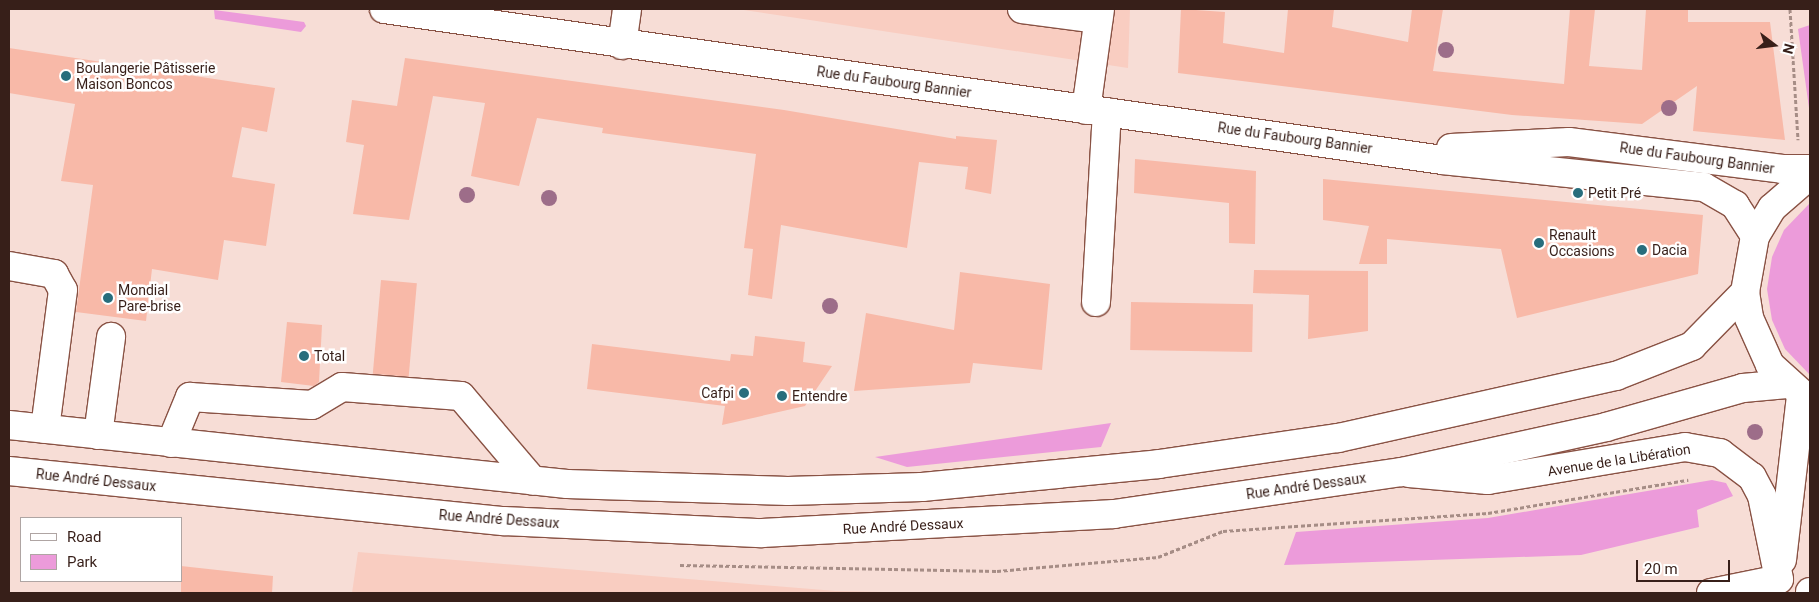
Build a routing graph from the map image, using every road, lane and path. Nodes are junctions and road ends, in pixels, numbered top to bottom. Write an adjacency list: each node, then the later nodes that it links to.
1 (384, 9): 6 (main road, Rue du Faubourg Bannier)
2 (627, 9): 6 (main road)
3 (1022, 9): 5 (main road)
4 (1790, 9): 9 (path)
5 (1099, 14): 7 (main road)
6 (622, 44): 7 (main road, Rue du Faubourg Bannier)
7 (1096, 111): 8 (main road, Rue du Faubourg Bannier); 14 (main road)
8 (1405, 153): 9 (main road, Rue du Faubourg Bannier); 11 (main road, Rue du Faubourg Bannier)
9 (1802, 159)
10 (1810, 175): 11 (main road)
11 (1755, 236): 13 (main road)
12 (9, 266): 18 (main road)
13 (1745, 292): 16 (main road); 25 (main road)
14 (1096, 302)
15 (111, 337): 19 (main road)
16 (1799, 393): 23 (main road, Rue André Dessaux); 27 (main road)
17 (9, 425): 18 (main road)
18 (45, 429): 19 (main road)
19 (98, 435): 21 (main road)
20 (9, 442): 21 (main road)
21 (165, 442): 25 (main road); 25 (main road)
22 (9, 471): 23 (main road, Rue André Dessaux)
23 (1402, 472): 27 (main road, Avenue de la Libération)
24 (1698, 477): 26 (path)
25 (533, 481)
26 (680, 565)
27 (1780, 586): 28 (main road)
28 (1711, 593)

